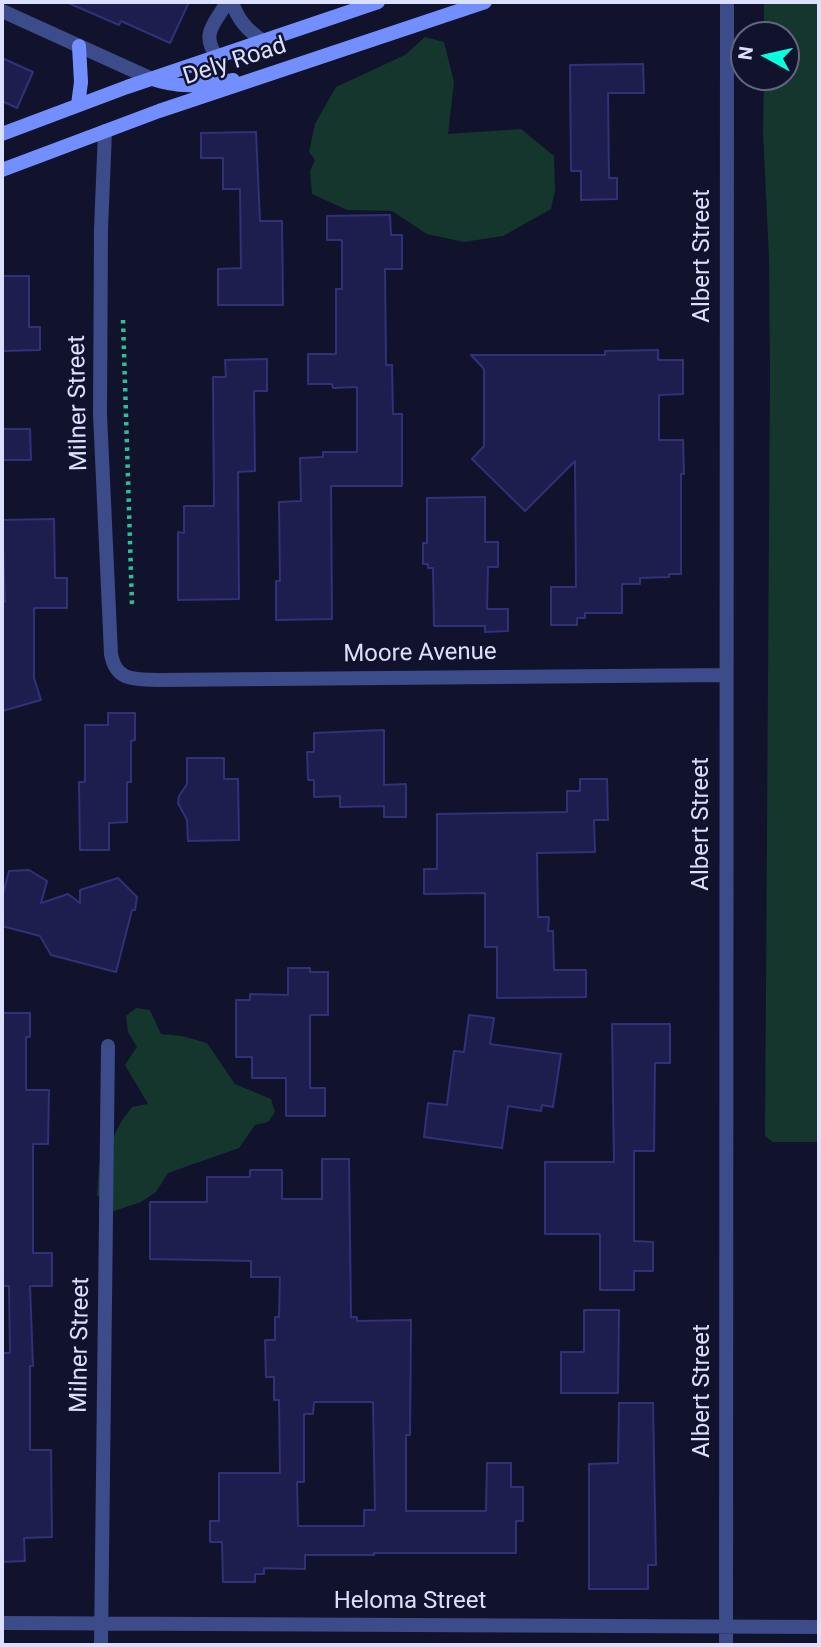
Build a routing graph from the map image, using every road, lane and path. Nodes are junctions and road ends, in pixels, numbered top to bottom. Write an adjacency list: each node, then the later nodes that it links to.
1 (230, 2): 6 (street); 8 (street)
2 (378, 2): 6 (main road, Dely Road)
3 (485, 2): 9 (main road, Dely Road)
4 (727, 2): 18 (street, Albert Street)
5 (2, 11): 7 (street)
6 (263, 41): 8 (main road, Dely Road)
7 (79, 46): 10 (street); 11 (main road)
8 (217, 57): 10 (main road, Dely Road)
9 (286, 69): 10 (main road); 12 (main road, Dely Road)
10 (152, 79): 11 (main road, Dely Road)
11 (78, 105): 13 (main road, Dely Road)
12 (105, 131): 14 (main road, Dely Road); 17 (street, Milner Street)
13 (2, 134)
14 (2, 170)
15 (123, 308): 16 (path)
16 (132, 611)
17 (118, 672): 18 (street, Moore Avenue)
18 (725, 675): 22 (street, Albert Street)
19 (108, 1046): 21 (street, Milner Street)
20 (2, 1623): 21 (street, Heloma Street)
21 (101, 1625): 22 (street, Heloma Street); 24 (street, Milner Street)
22 (726, 1625): 23 (street, Heloma Street); 25 (street, Albert Street)
23 (819, 1627)
24 (101, 1645)
25 (726, 1645)

